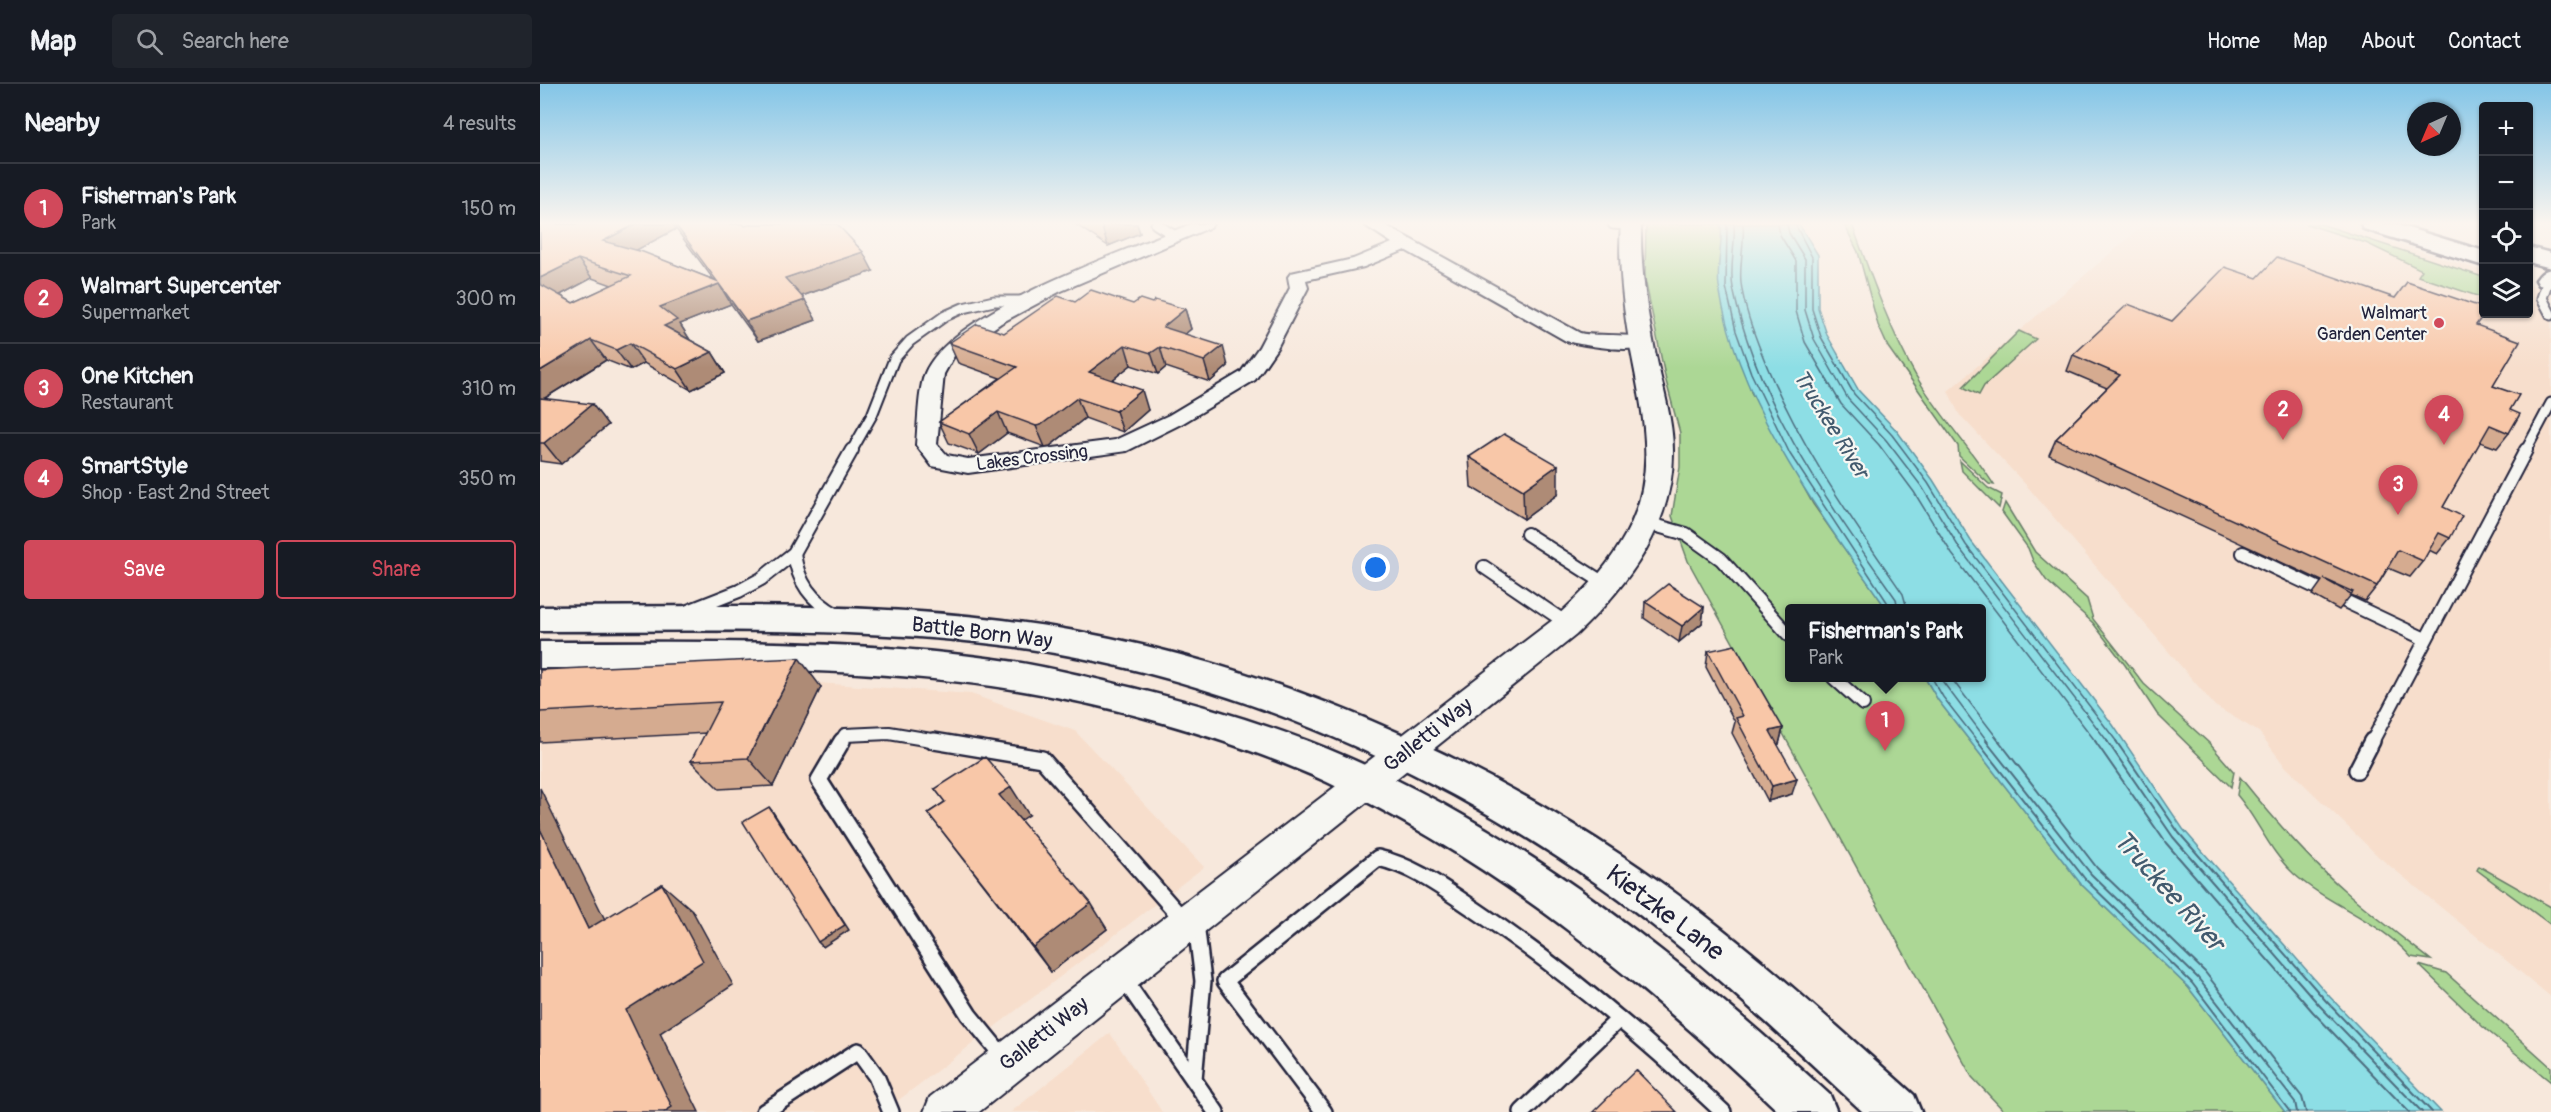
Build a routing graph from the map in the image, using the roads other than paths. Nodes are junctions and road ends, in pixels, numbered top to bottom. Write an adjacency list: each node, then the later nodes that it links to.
1 (1094, 272): 6 (street, Lakes Crossing)
2 (1319, 272): 6 (street, Lakes Crossing)
3 (1457, 272): 8 (street)
4 (1631, 272): 8 (street, Galletti Way)
5 (2546, 274): 7 (lane)
6 (1028, 301): 13 (lane)
7 (2551, 315)
8 (1641, 342): 10 (street, Galletti Way)
9 (2551, 403): 21 (lane)
10 (1647, 523): 15 (street, Galletti Way); 20 (lane)
11 (1527, 534): 15 (lane)
12 (2243, 553): 21 (lane)
13 (794, 554): 17 (lane); 18 (lane)
14 (1484, 567): 19 (lane)
15 (1607, 585): 19 (street, Galletti Way)
16 (540, 618): 17 (main road, Battle Born Way)
17 (658, 619): 18 (main road, Battle Born Way)
18 (855, 622): 25 (main road, Battle Born Way)
19 (1568, 624): 25 (street, Galletti Way)
20 (1785, 631)
21 (2426, 639): 26 (lane)
22 (540, 655): 27 (main road, Battle Born Way)
23 (1838, 682): 24 (lane)
24 (1863, 704)
25 (1404, 755): 27 (street, Galletti Way); 41 (main road, Kietzke Lane)
26 (2357, 770)
27 (1365, 783): 28 (street, Galletti Way); 40 (main road)
28 (1190, 920): 29 (street, Galletti Way); 31 (lane); 32 (lane)
29 (1120, 974): 31 (street, Galletti Way); 32 (lane)
30 (1619, 1019): 37 (lane); 38 (lane); 39 (lane)
31 (1008, 1063): 35 (street, Galletti Way)
32 (1194, 1079): 36 (lane)
33 (764, 1112): 34 (lane)
34 (891, 1112)
35 (945, 1112)
36 (1216, 1112)
37 (1324, 1112)
38 (1522, 1112)
39 (1722, 1112)
40 (1813, 1112)
41 (1897, 1112)

